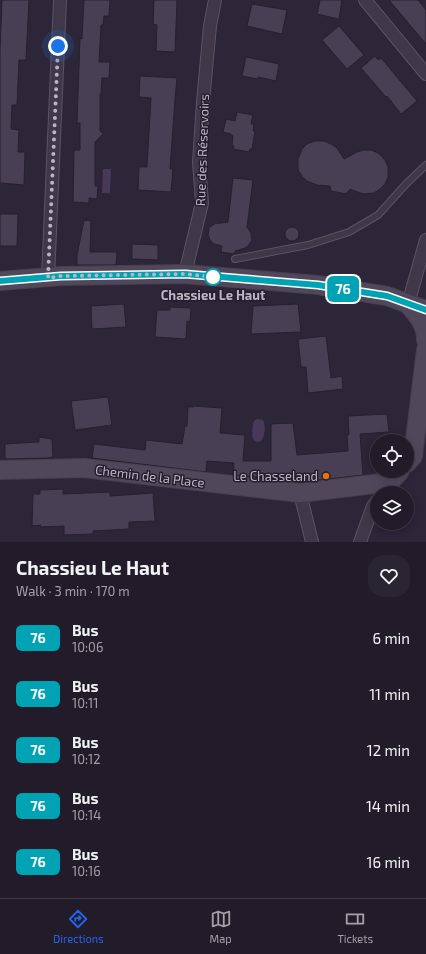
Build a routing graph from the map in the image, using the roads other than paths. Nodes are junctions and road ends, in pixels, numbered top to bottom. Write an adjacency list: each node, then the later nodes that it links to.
1 (60, 0): 9 (street)
2 (214, 0): 8 (street, Rue des Réservoirs)
3 (365, 0): 4 (street)
4 (426, 74)
5 (426, 164): 7 (lane)
6 (426, 240): 11 (street)
7 (235, 259)
8 (185, 274): 9 (street); 11 (street)
9 (48, 278): 10 (street)
10 (0, 281)
11 (408, 304): 12 (street); 13 (street)
12 (426, 310)
13 (426, 340)
14 (426, 350): 15 (street)
15 (414, 448)
16 (0, 470): 18 (street, Chemin de la Place)
17 (391, 482): 18 (street, Chemin de la Place)
18 (300, 493): 20 (street)
19 (370, 514): 21 (street)
20 (312, 542)
21 (360, 542)

